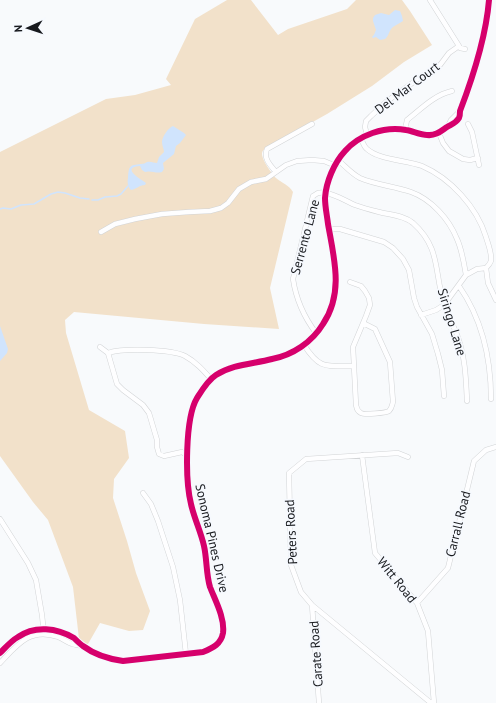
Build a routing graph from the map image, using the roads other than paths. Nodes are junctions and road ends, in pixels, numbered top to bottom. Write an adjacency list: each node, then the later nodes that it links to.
1 (430, 0): 3 (street)
2 (489, 0): 9 (street)
3 (459, 46): 4 (street); 10 (street, Del Mar Court)
4 (465, 49)
5 (452, 91): 8 (street)
6 (312, 124): 16 (street)
7 (468, 124): 12 (street)
8 (405, 130): 9 (street, Sonoma Pines Drive); 10 (street, Sonoma Pines Drive)
9 (439, 133): 12 (street)
10 (368, 135): 11 (street, Sonoma Pines Drive)
11 (361, 139): 13 (street, Sonoma Pines Drive); 20 (street)
12 (478, 158): 14 (street)
13 (338, 160): 15 (street, Sonoma Pines Drive); 21 (street)
14 (479, 165)
15 (336, 166): 16 (street); 17 (street, Sonoma Pines Drive)
16 (276, 172): 19 (street)
17 (326, 192): 18 (street, Sonoma Pines Drive); 25 (street, Siringo Lane); 28 (street, Serrento Lane)
18 (329, 230): 26 (street); 28 (street, Sonoma Pines Drive)
19 (101, 232)
20 (486, 268): 21 (street); 24 (street)
21 (466, 275): 23 (street)
22 (350, 282): 27 (street)
23 (459, 286): 25 (street); 35 (street)
24 (496, 300)
25 (444, 305): 26 (street); 36 (street, Siringo Lane)
26 (421, 314): 34 (street)
27 (363, 323): 32 (street); 32 (street)
28 (316, 333): 29 (street, Sonoma Pines Drive)
29 (304, 345): 32 (street); 33 (street, Sonoma Pines Drive)
30 (100, 347): 31 (street)
31 (108, 353): 33 (street); 39 (street)
32 (354, 366)
33 (211, 379): 39 (street, Sonoma Pines Drive)
34 (444, 396)
35 (491, 399)
36 (467, 401)
37 (496, 447): 43 (street, Carrall Road)
38 (362, 455): 40 (street, Peters Road); 43 (street, Witt Road); 44 (street, Peters Road)
39 (188, 456): 47 (street, Sonoma Pines Drive)
40 (408, 457)
41 (143, 493): 47 (street)
42 (0, 519): 45 (street)
43 (417, 603): 51 (street, Witt Road)
44 (312, 605): 49 (street, Carate Road); 50 (street, Peters Road)
45 (44, 631): 46 (street, Sonoma Pines Drive); 47 (street, Sonoma Pines Drive); 48 (street, Sonoma Pines Drive)
46 (0, 653)
47 (186, 654)
48 (0, 663)
49 (320, 703)
50 (431, 703)
51 (434, 703)

